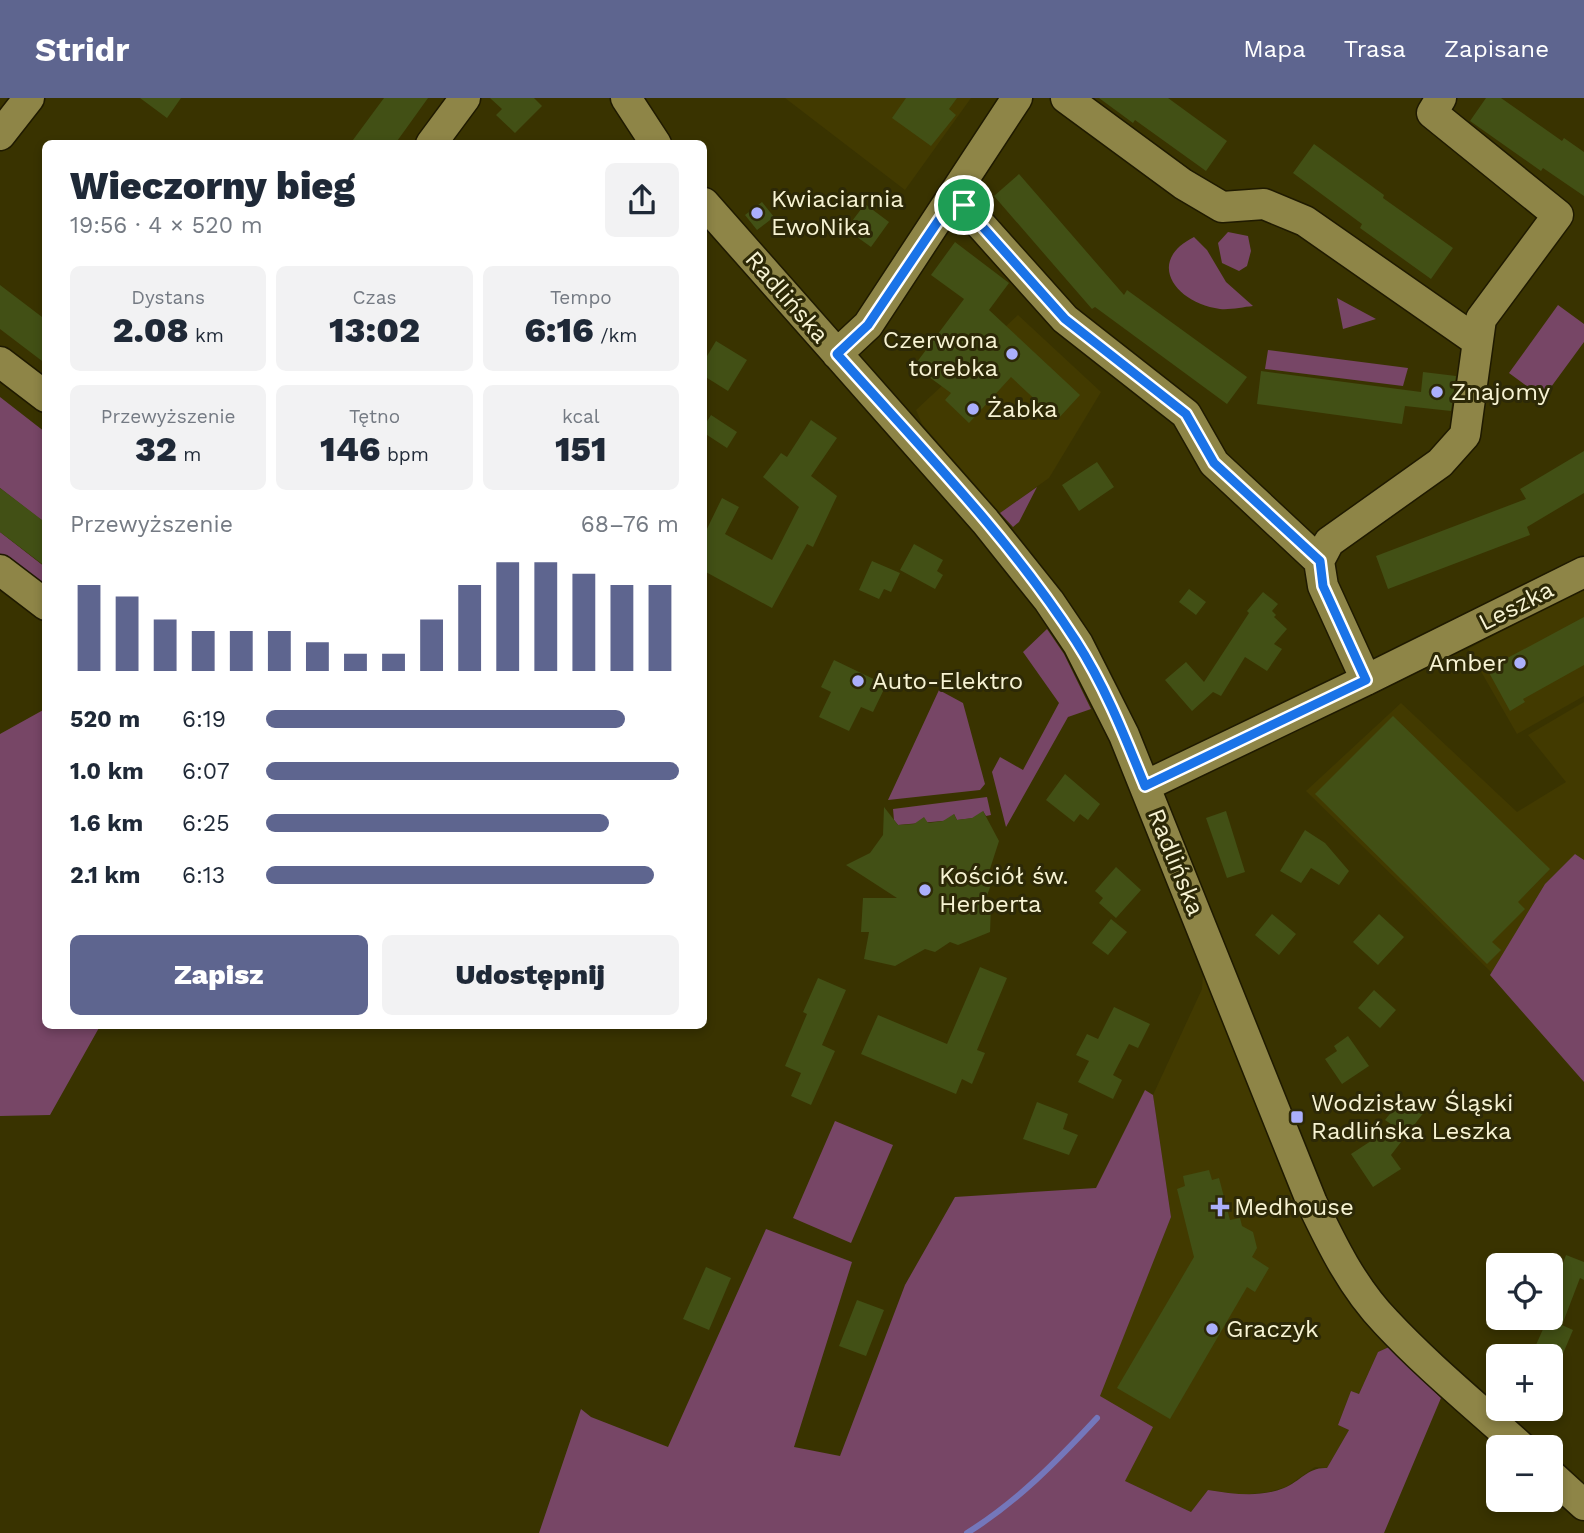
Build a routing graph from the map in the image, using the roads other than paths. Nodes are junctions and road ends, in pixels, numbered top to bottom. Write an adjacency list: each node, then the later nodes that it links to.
1 (29, 98): 7 (street)
2 (465, 98): 8 (street)
3 (626, 98): 9 (street)
4 (1017, 98): 10 (street)
5 (1066, 98): 12 (street)
6 (1441, 98): 12 (street)
7 (0, 135)
8 (434, 140)
9 (653, 140)
10 (955, 196): 13 (street); 16 (street)
11 (707, 206): 13 (street, Radlińska)
12 (1479, 330): 16 (street)
13 (837, 354): 21 (street, Radlińska)
14 (0, 362): 15 (street)
15 (42, 394)
16 (1320, 561): 20 (street)
17 (0, 570): 19 (street)
18 (1584, 572): 20 (street, Leszka)
19 (42, 602)
20 (1366, 680): 21 (street, Leszka)
21 (1145, 786): 22 (street, Radlińska)
22 (1508, 1435)
23 (1563, 1486): 24 (street)
24 (1584, 1505)

